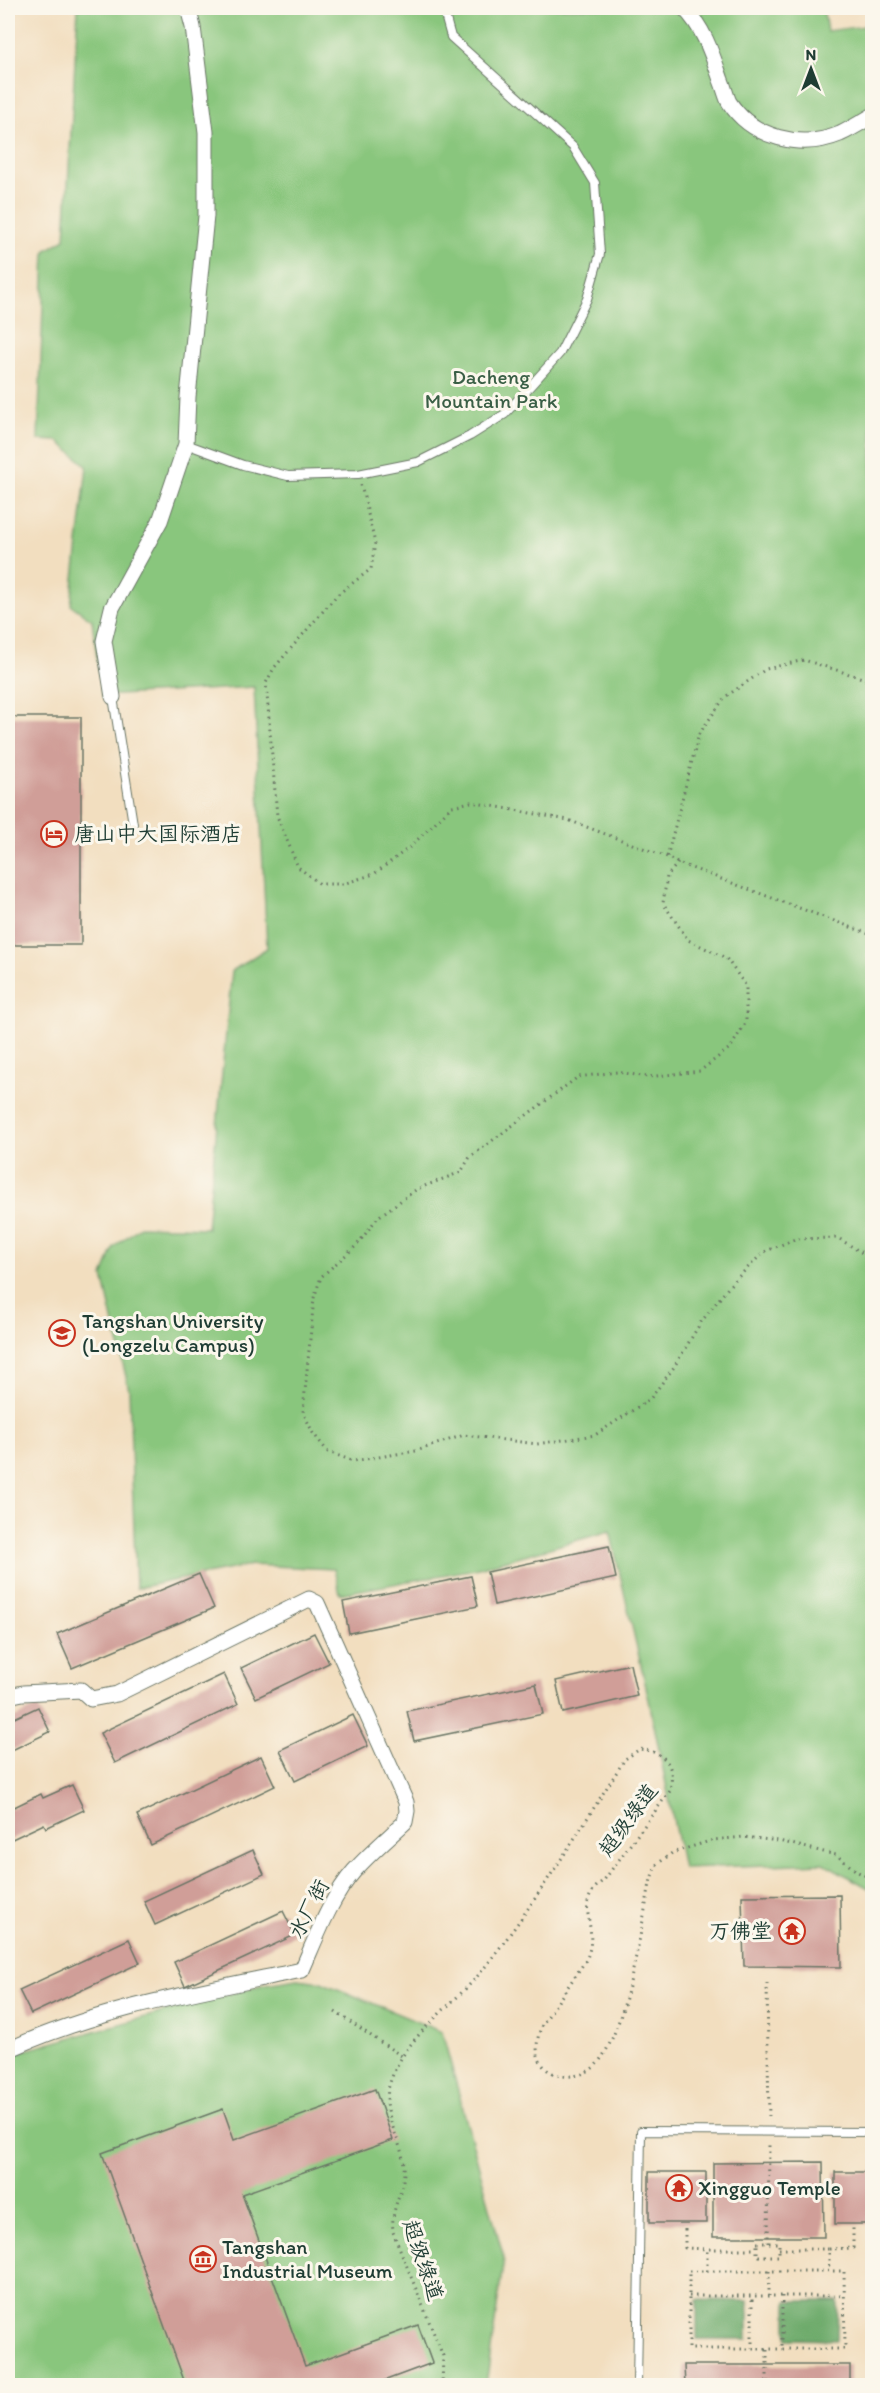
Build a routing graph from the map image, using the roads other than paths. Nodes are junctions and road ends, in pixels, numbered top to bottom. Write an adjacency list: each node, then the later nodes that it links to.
1 (188, 8): 5 (street)
2 (443, 8): 5 (lane)
3 (684, 8): 4 (street)
4 (873, 116)
5 (186, 444): 6 (street)
6 (113, 697): 7 (lane)
7 (133, 824)
8 (8, 1696): 9 (street, 水厂街)
9 (8, 2050)
10 (873, 2132): 11 (lane)
11 (637, 2385)

